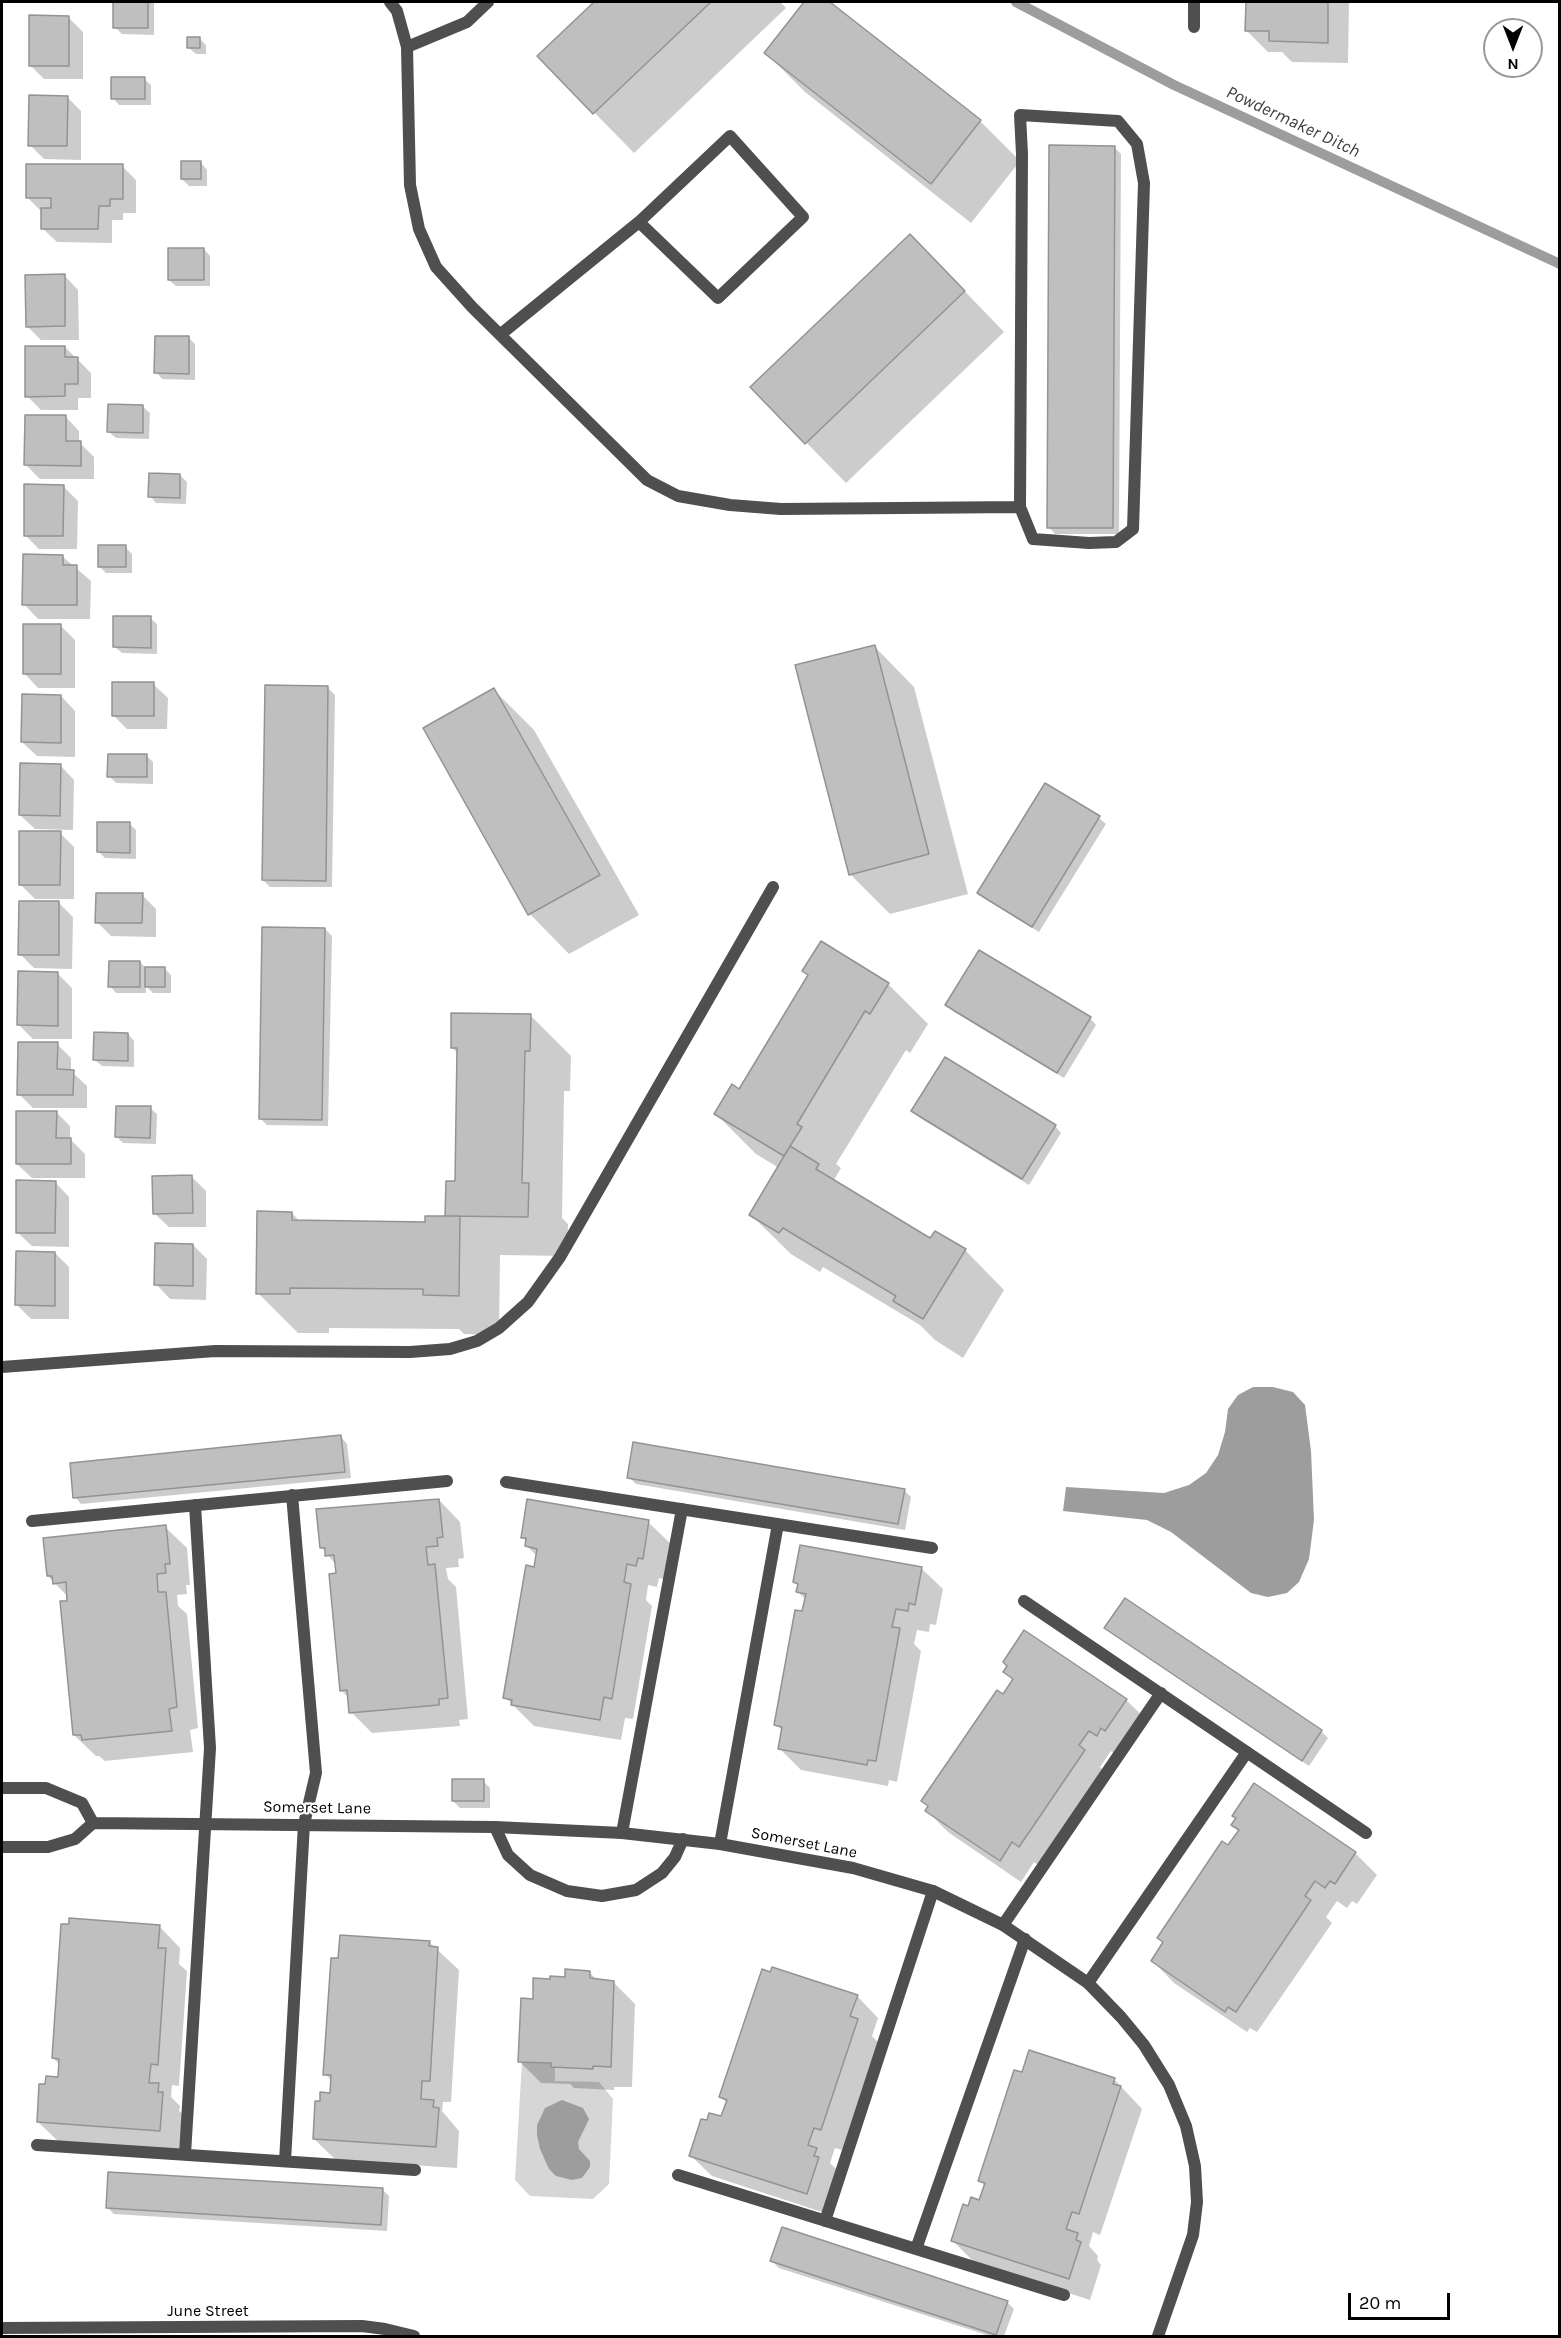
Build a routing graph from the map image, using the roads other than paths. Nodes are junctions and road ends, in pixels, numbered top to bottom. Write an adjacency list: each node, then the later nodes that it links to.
1 (390, 2): 5 (street)
2 (488, 2): 5 (street)
3 (1194, 2): 4 (street)
4 (1194, 27)
5 (407, 46): 7 (street)
6 (639, 222): 6 (street); 7 (street)
7 (501, 334): 8 (street)
8 (1020, 507): 8 (street)
9 (773, 887): 10 (street)
10 (2, 1367)
11 (447, 1481): 13 (street)
12 (506, 1482): 15 (street)
13 (292, 1495): 14 (street); 25 (street)
14 (195, 1505): 16 (street); 24 (street)
15 (682, 1509): 17 (street); 27 (street)
16 (32, 1521)
17 (778, 1524): 18 (street); 30 (street)
18 (932, 1548)
19 (1024, 1600): 20 (street)
20 (1161, 1693): 21 (street); 33 (street)
21 (1247, 1752): 28 (street); 35 (street)
22 (2, 1788): 23 (street)
23 (93, 1823): 24 (street, Somerset Lane); 31 (street)
24 (206, 1823): 25 (street, Somerset Lane); 37 (street)
25 (304, 1824): 26 (street, Somerset Lane); 38 (street)
26 (495, 1827): 27 (street, Somerset Lane); 29 (street)
27 (622, 1833): 29 (street, Somerset Lane)
28 (1366, 1833)
29 (683, 1839): 30 (street, Somerset Lane)
30 (720, 1844): 32 (street, Somerset Lane)
31 (2, 1847)
32 (933, 1891): 33 (street, Somerset Lane); 41 (street)
33 (1004, 1925): 34 (street, Somerset Lane)
34 (1025, 1939): 35 (street, Somerset Lane); 42 (street)
35 (1089, 1983): 46 (street, Somerset Lane)
36 (37, 2145): 37 (street)
37 (185, 2154): 38 (street)
38 (285, 2161): 39 (street)
39 (415, 2170)
40 (678, 2175): 41 (street)
41 (825, 2221): 42 (street)
42 (916, 2249): 43 (street)
43 (1064, 2295)
44 (2, 2328): 45 (street, June Street)
45 (414, 2337)
46 (1158, 2337)

